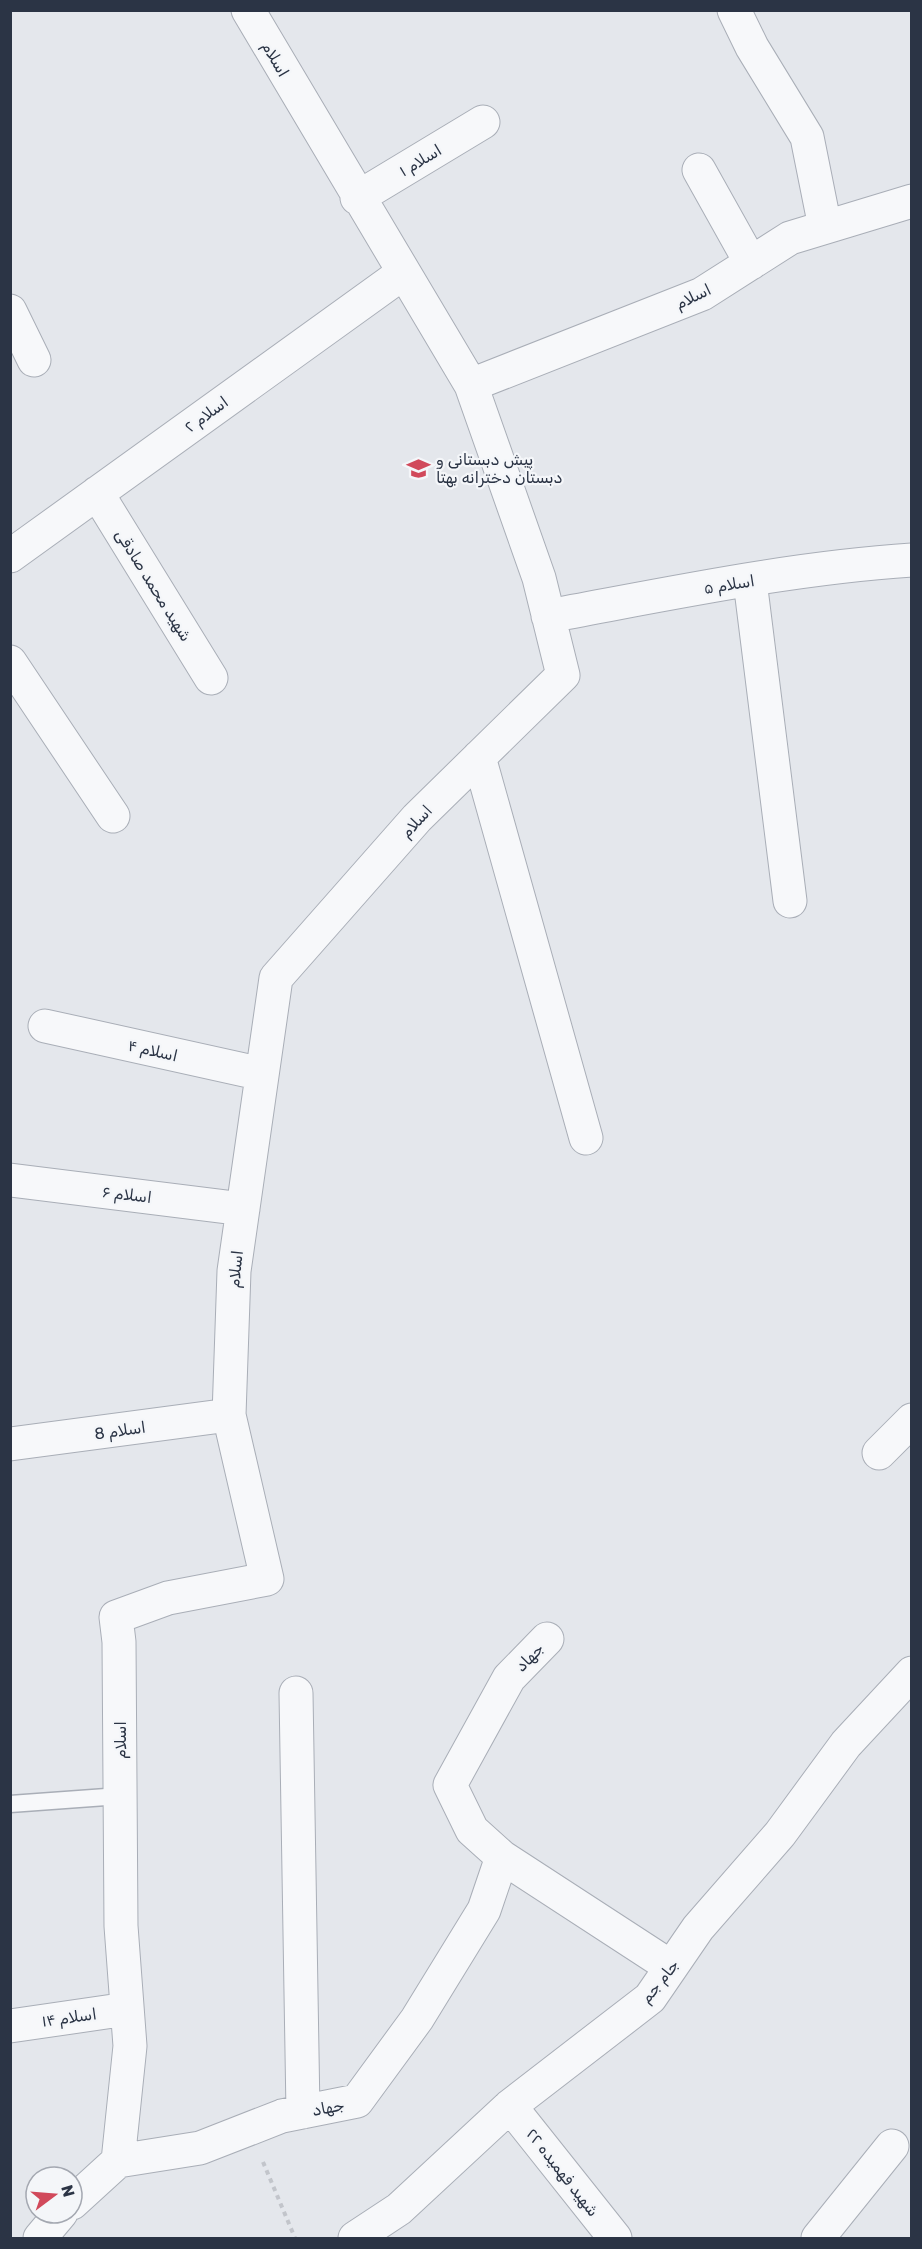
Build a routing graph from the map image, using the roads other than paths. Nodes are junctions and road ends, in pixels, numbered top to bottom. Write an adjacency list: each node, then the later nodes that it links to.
1 (248, 10): 5 (street, اسلام)
2 (734, 10): 7 (street)
3 (483, 122): 5 (street, اسلام ۱)
4 (699, 170): 8 (street)
5 (357, 198): 9 (street, اسلام)
6 (912, 201): 7 (street, اسلام)
7 (825, 227): 8 (street, اسلام)
8 (751, 263): 12 (street, اسلام)
9 (403, 273): 12 (street, اسلام); 13 (street, اسلام ۲)
10 (10, 311): 11 (street)
11 (34, 360)
12 (471, 385): 17 (street, اسلام)
13 (97, 493): 14 (street, اسلام ۲); 19 (street, شهید محمد صادقی)
14 (10, 556)
15 (912, 560): 16 (street, اسلام ۵)
16 (750, 581): 17 (street, اسلام ۵); 22 (street)
17 (548, 616): 20 (street, اسلام)
18 (10, 662): 21 (street)
19 (211, 678)
20 (479, 758): 24 (street, اسلام); 25 (street)
21 (113, 816)
22 (790, 901)
23 (45, 1026): 24 (street, اسلام ۴)
24 (262, 1074): 27 (street, اسلام)
25 (586, 1138)
26 (10, 1180): 27 (street, اسلام ۶)
27 (243, 1209): 28 (street, اسلام)
28 (229, 1415): 30 (street, اسلام 8); 35 (street, اسلام)
29 (912, 1420): 31 (street)
30 (10, 1444)
31 (879, 1453)
32 (547, 1639): 37 (street, جهاد)
33 (912, 1673): 38 (street, جام جم)
34 (296, 1693): 42 (street)
35 (120, 1796): 36 (lane); 39 (street, اسلام)
36 (10, 1804)
37 (502, 1857): 38 (street, جهاد); 42 (street, جهاد)
38 (671, 1967): 41 (street, جام جم)
39 (128, 2009): 40 (street, اسلام ۱۴); 44 (street, اسلام)
40 (10, 2026)
41 (510, 2106): 48 (street, جام جم); 49 (street, شهید فهمیده ۲۲)
42 (303, 2112): 44 (street, جهاد)
43 (892, 2146): 50 (street)
44 (118, 2161): 45 (street)
45 (84, 2192)
46 (51, 2225): 47 (street)
47 (40, 2238)
48 (355, 2238)
49 (615, 2238)
50 (818, 2238)

